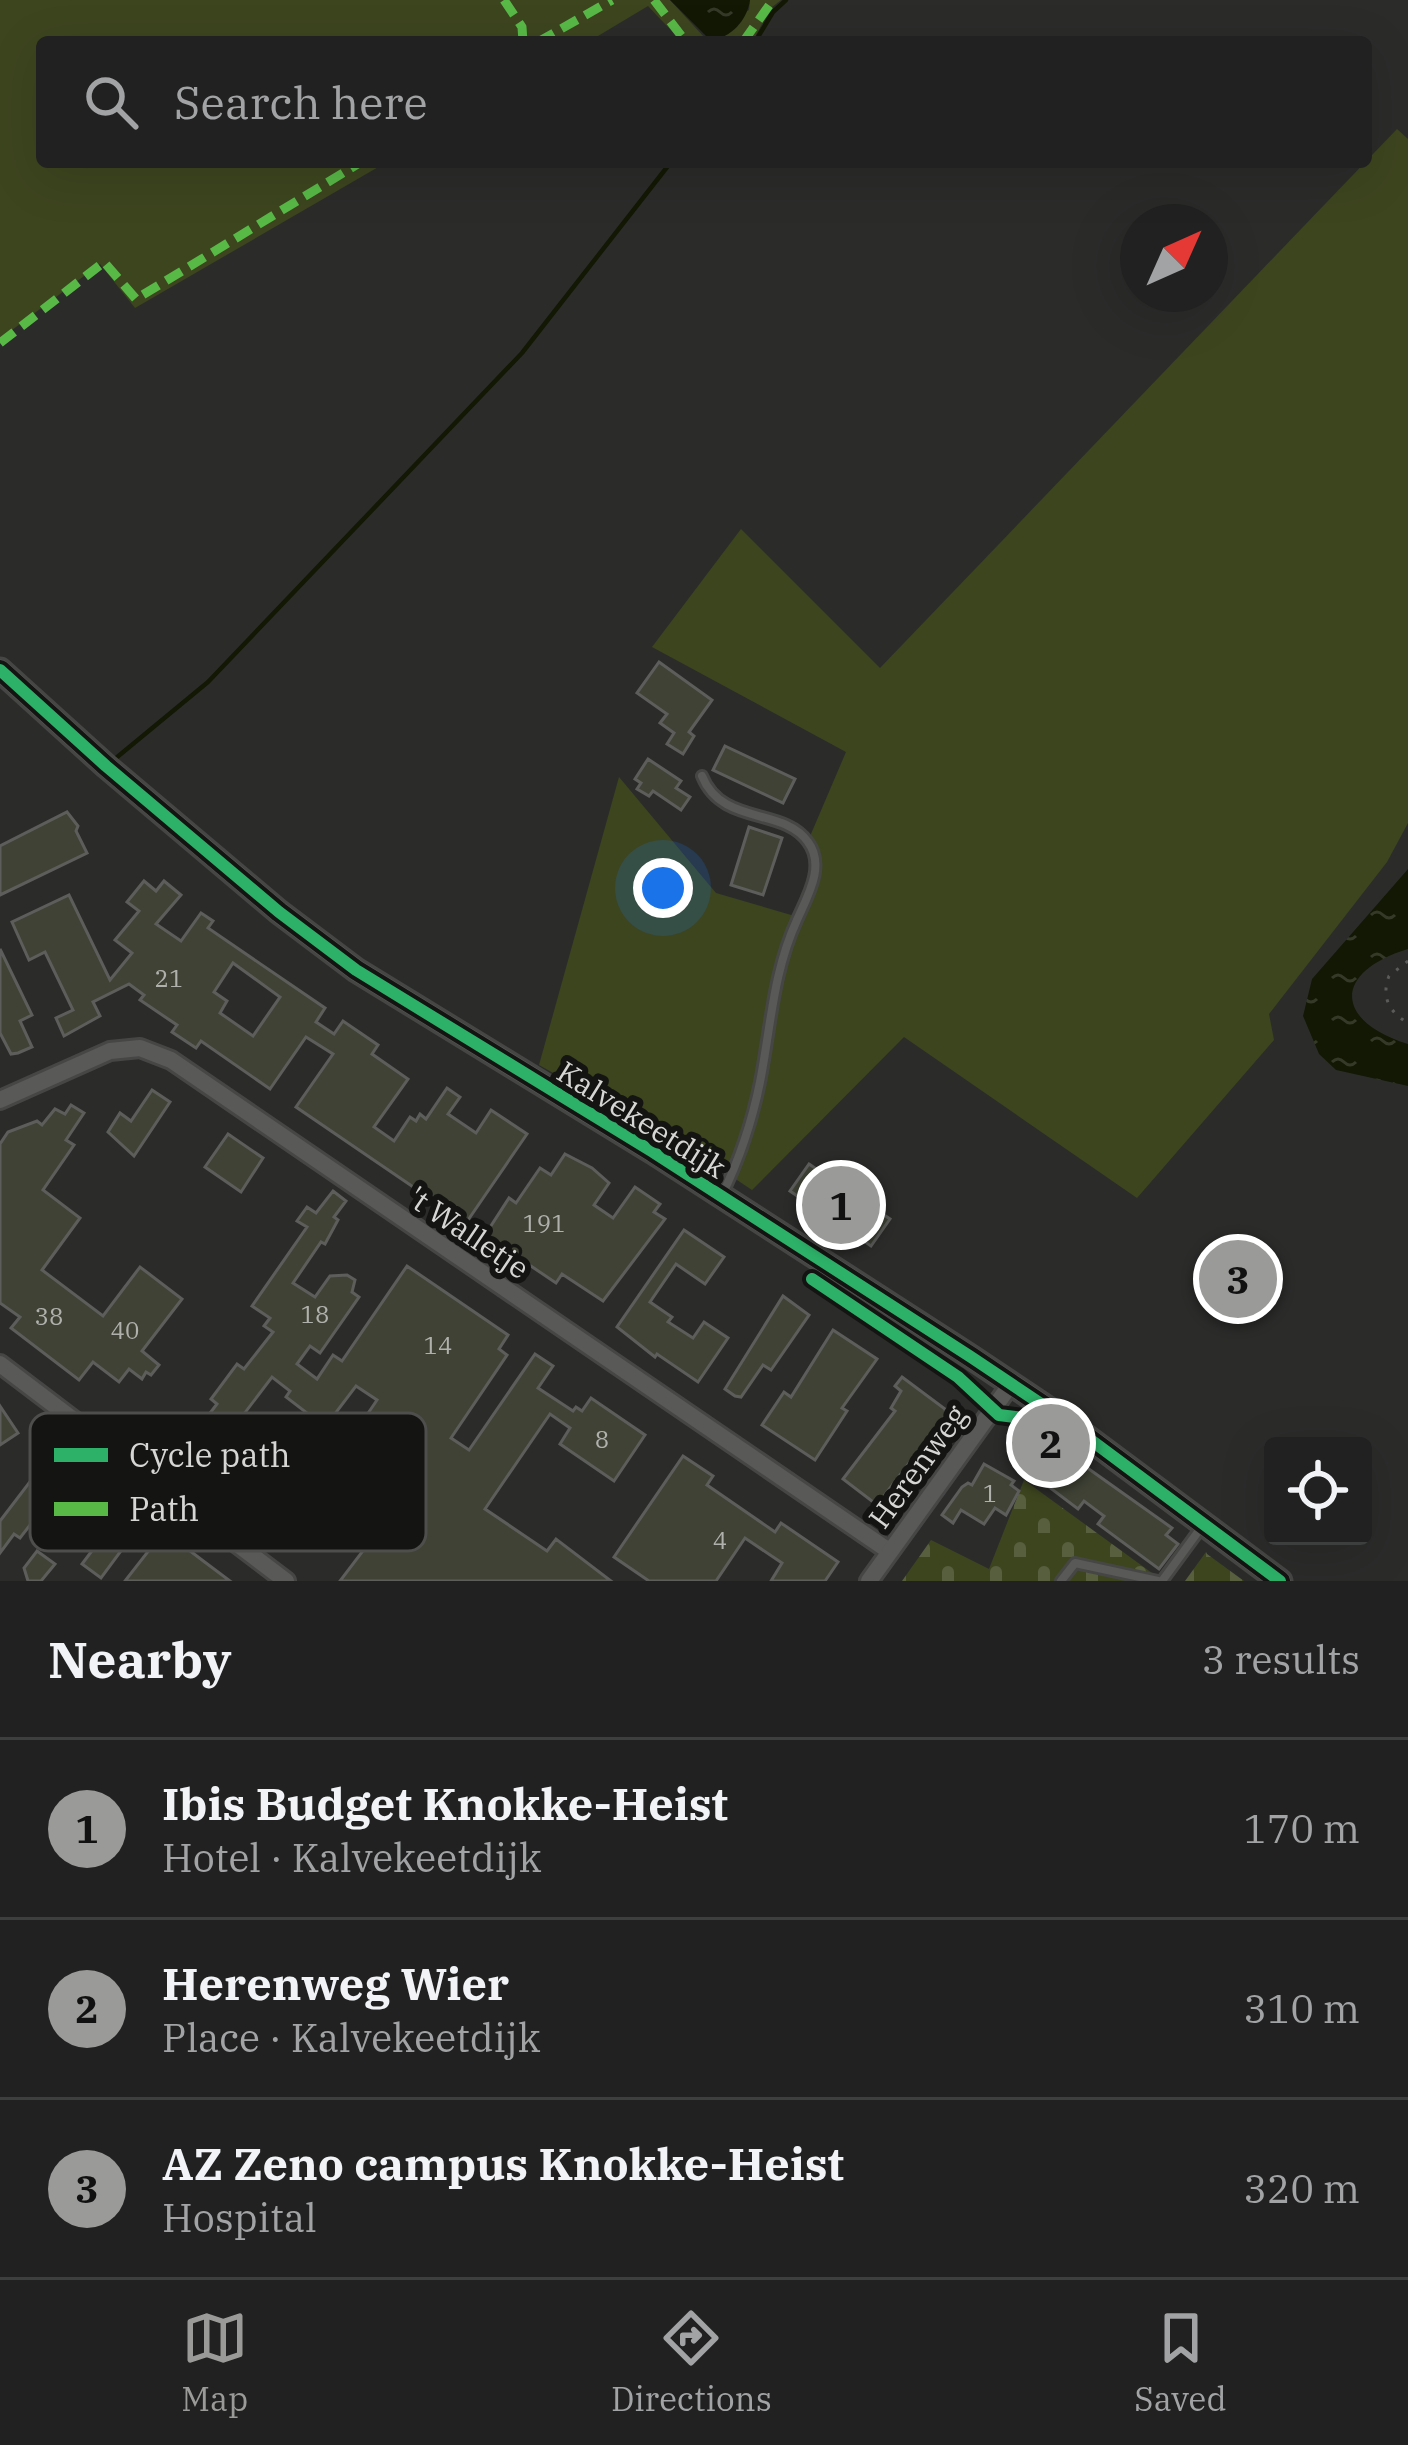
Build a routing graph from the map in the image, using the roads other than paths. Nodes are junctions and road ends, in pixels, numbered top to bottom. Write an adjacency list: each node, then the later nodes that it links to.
1 (0, 670): 4 (street, Kalvekeetdijk)
2 (703, 776): 4 (lane)
3 (0, 1100): 10 (street, 't Walletje)
4 (721, 1196): 6 (street, Kalvekeetdijk)
5 (0, 1364): 7 (street)
6 (1011, 1384): 8 (street, Kalvekeetdijk); 10 (street, Herenweg)
7 (65, 1413)
8 (1204, 1524): 14 (lane); 15 (street, Kalvekeetdijk)
9 (246, 1551): 11 (street)
10 (889, 1551): 12 (street, Herenweg)
11 (286, 1581)
12 (868, 1581)
13 (1061, 1581): 14 (lane)
14 (1160, 1581)
15 (1280, 1581)

